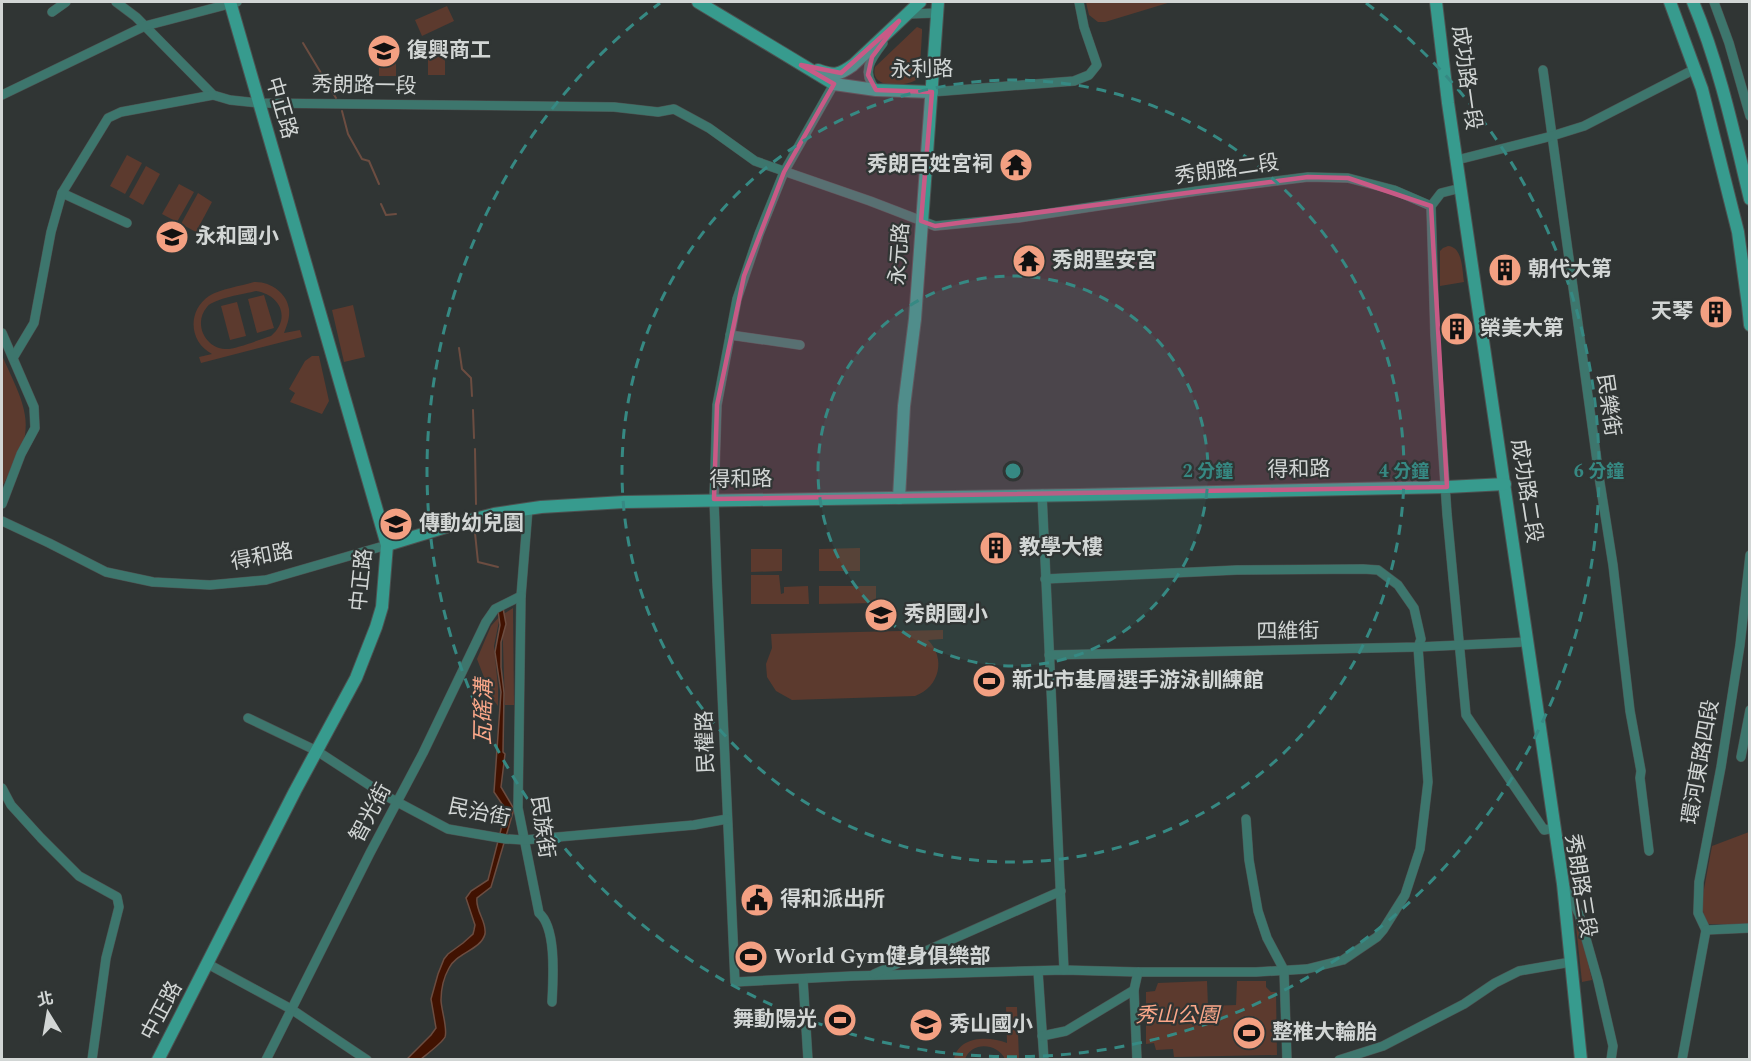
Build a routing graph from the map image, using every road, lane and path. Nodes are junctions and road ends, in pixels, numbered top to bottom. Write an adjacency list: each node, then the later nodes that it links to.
1 (66, 2): 12 (street)
2 (116, 2): 14 (street)
3 (233, 2): 14 (street); 23 (street, 中正路)
4 (698, 2): 15 (street, 永利路)
5 (920, 2): 13 (street)
6 (1079, 2): 20 (street, 永利路)
7 (1436, 2): 27 (street, 成功路一段)
8 (1670, 2): 16 (street)
9 (1693, 2): 31 (street)
10 (1714, 2): 25 (street)
11 (938, 5): 13 (street); 20 (street, 永元路)
12 (52, 12)
13 (903, 18): 15 (street); 19 (street)
14 (145, 26): 21 (street); 22 (street)
15 (801, 64): 18 (street, 永利路)
16 (1695, 69): 26 (street); 35 (street)
17 (1543, 70): 26 (street, 民樂街)
18 (834, 84): 19 (street, 永利路); 28 (street, 民權路)
19 (876, 90): 20 (street, 永利路)
20 (932, 92): 33 (street, 永元路)
21 (2, 94)
22 (213, 95): 23 (street, 秀朗路一段); 30 (street)
23 (259, 103): 24 (street, 秀朗路一段); 48 (street, 中正路)
24 (614, 107): 28 (street, 秀朗路二段)
25 (1749, 116)
26 (1552, 136): 27 (street); 66 (street, 民樂街)
27 (1457, 160): 29 (street, 成功路二段)
28 (784, 172): 33 (street, 秀朗路二段); 37 (street, 民權路)
29 (1461, 188): 32 (street); 40 (street, 成功路二段)
30 (62, 192): 34 (street); 39 (street)
31 (1749, 199)
32 (1431, 206): 33 (street, 秀朗路二段); 41 (street)
33 (921, 221): 43 (street, 永元路)
34 (127, 223)
35 (1749, 325)
36 (2, 333): 39 (street)
37 (730, 335): 38 (street); 44 (street, 民權路)
38 (800, 345)
39 (13, 358): 45 (street)
40 (1505, 484): 41 (street, 得和路); 52 (street, 成功路二段)
41 (1447, 487): 42 (street, 得和路); 53 (street)
42 (1042, 495): 43 (street, 得和路); 50 (street)
43 (899, 498): 44 (street, 得和路)
44 (714, 499): 46 (street, 得和路); 62 (street, 民權路)
45 (2, 504)
46 (528, 509): 48 (street, 得和路); 51 (street, 民族街)
47 (2, 521): 48 (street, 得和路)
48 (387, 545): 58 (street, 中正路)
49 (1749, 555): 70 (street, 環河東路四段)
50 (1045, 579): 54 (street); 55 (street)
51 (521, 596): 61 (street, 智光街); 65 (street, 民族街)
52 (1528, 642): 53 (street, 四維街); 64 (street, 成功路二段)
53 (1460, 644): 54 (street, 四維街); 64 (street, 秀朗路三段)
54 (1418, 646): 55 (street, 四維街); 74 (street)
55 (1049, 655): 68 (street)
56 (1749, 710): 59 (street, 環河東路四段)
57 (248, 718): 58 (street, 民治街)
58 (317, 751): 61 (street, 民治街); 72 (street, 中正路)
59 (1741, 757)
60 (2, 788): 83 (street)
61 (397, 802): 65 (street, 民治街); 81 (street, 智光街)
62 (727, 819): 65 (street, 民治街); 78 (street, 民權路)
63 (1246, 819): 74 (street)
64 (1555, 828): 67 (street, 秀朗路三段)
65 (524, 840): 80 (street, 民族街)
66 (1649, 851)
67 (1563, 884): 71 (street, 秀朗路三段); 93 (street)
68 (1061, 891): 73 (street); 77 (street)
69 (1749, 928): 70 (street)
70 (1706, 930): 94 (street)
71 (1572, 962): 91 (street); 92 (street, 秀朗路三段)
72 (207, 964): 81 (street); 84 (street, 中正路)
73 (1064, 970): 75 (street); 76 (street)
74 (1284, 970): 76 (street); 90 (street)
75 (1038, 971): 77 (street); 82 (street)
76 (1138, 972): 79 (street)
77 (869, 976): 78 (street)
78 (803, 979): 87 (street)
79 (1134, 990): 82 (street); 89 (street)
80 (552, 1002)
81 (291, 1009): 85 (street, 智光街); 86 (street)
82 (1042, 1036): 88 (street)
83 (93, 1059)
84 (158, 1059)
85 (266, 1059)
86 (367, 1059)
87 (808, 1059)
88 (1044, 1059)
89 (1137, 1059)
90 (1287, 1059)
91 (1339, 1059)
92 (1581, 1059)
93 (1611, 1059)
94 (1682, 1059)

